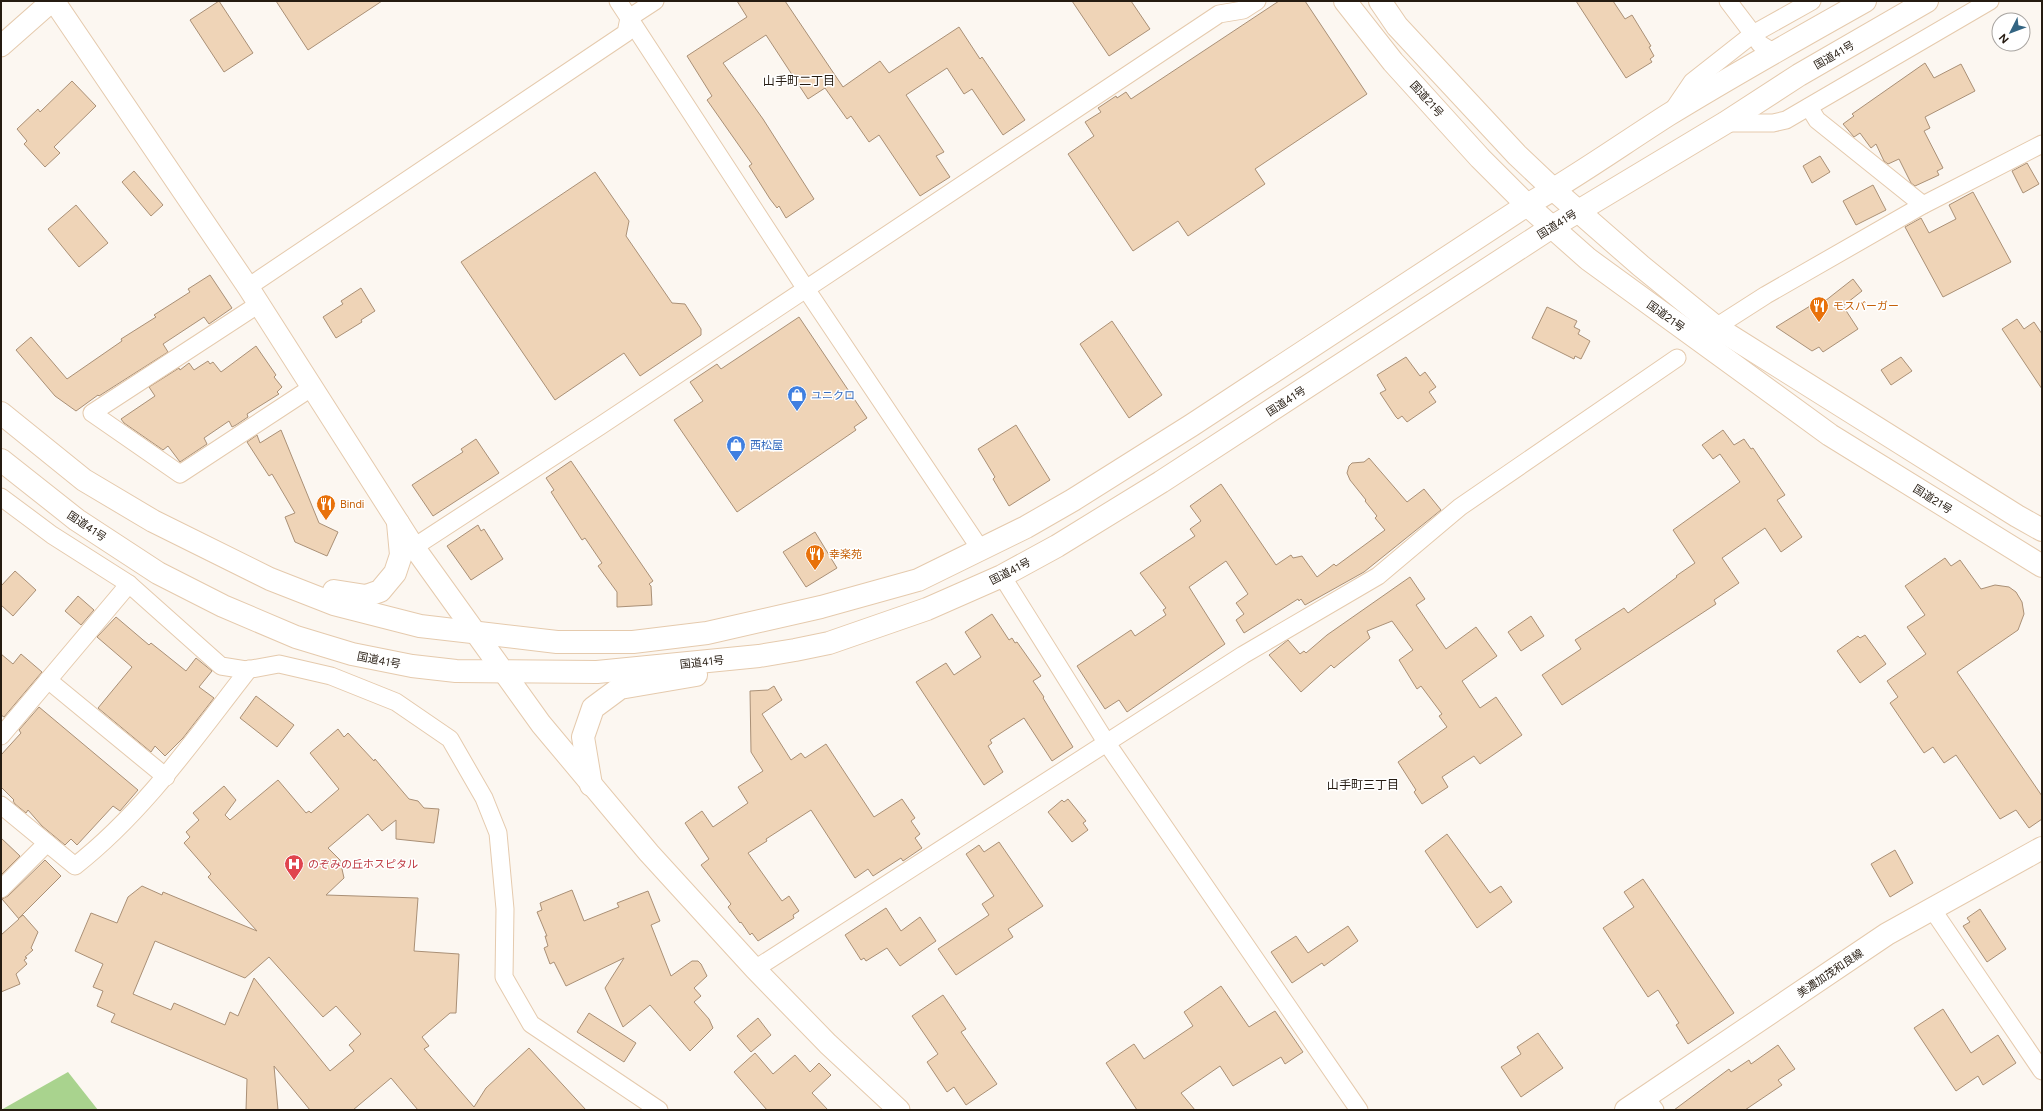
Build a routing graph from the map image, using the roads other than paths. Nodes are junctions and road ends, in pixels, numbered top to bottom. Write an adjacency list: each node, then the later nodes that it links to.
1 (53, 1): 14 (street); 26 (street)
2 (618, 1): 12 (street)
3 (655, 1): 12 (street)
4 (1257, 1): 25 (street)
5 (1345, 1): 21 (main road, 国道21号)
6 (1380, 1): 20 (main road, 国道21号)
7 (1728, 1): 13 (street)
8 (1812, 1): 13 (street)
9 (1865, 1): 15 (main road)
10 (1927, 1): 18 (main road, 国道41号)
11 (1990, 1): 16 (street)
12 (629, 18): 25 (street); 26 (street)
13 (1753, 34): 15 (street); 17 (street)
14 (1, 46)
15 (1773, 52): 17 (main road)
16 (1809, 107): 18 (street); 22 (street)
17 (1669, 115): 20 (main road)
18 (1725, 122): 23 (main road, 国道41号)
19 (2042, 144): 22 (street)
20 (1554, 190): 21 (main road); 23 (main road, 国道21号)
21 (1527, 205): 24 (main road, 国道21号); 36 (main road)
22 (1923, 205): 27 (street)
23 (1578, 211): 24 (main road, 国道41号); 27 (main road, 国道21号)
24 (1552, 228): 37 (main road, 国道21号); 39 (main road, 国道41号)
25 (806, 289): 35 (street); 36 (street)
26 (254, 296): 29 (street); 29 (street)
27 (1716, 327): 34 (main road, 国道21号)
28 (1677, 358): 47 (street)
29 (311, 388): 33 (street)
30 (1, 413): 38 (main road)
31 (1, 460): 44 (main road, 国道41号)
32 (1, 497): 40 (street)
33 (398, 523): 35 (street); 38 (main road)
34 (2042, 530)
35 (414, 547): 41 (street)
36 (981, 550): 41 (main road)
37 (2042, 566)
38 (250, 569): 41 (main road)
39 (1002, 576): 42 (main road, 国道41号); 47 (street)
40 (129, 584): 43 (street); 45 (street)
41 (474, 632): 44 (street)
42 (725, 660): 44 (main road, 国道41号); 49 (main road)
43 (249, 670): 48 (street); 59 (street)
44 (503, 671): 49 (street)
45 (48, 680): 46 (street); 48 (street)
46 (1, 736)
47 (1106, 742): 55 (street); 61 (street)
48 (166, 777): 51 (street)
49 (591, 785): 55 (street)
50 (1, 805): 51 (street)
51 (47, 843): 53 (street)
52 (2042, 848): 54 (main road, 美濃加茂和良線)
53 (1, 889)
54 (1932, 909): 56 (street); 58 (main road, 美濃加茂和良線)
55 (754, 969): 60 (street)
56 (2036, 1051): 57 (street)
57 (2042, 1071)
58 (1650, 1104): 62 (main road, 美濃加茂和良線)
59 (659, 1110)
60 (899, 1110)
61 (1359, 1110)
62 (1626, 1110)

